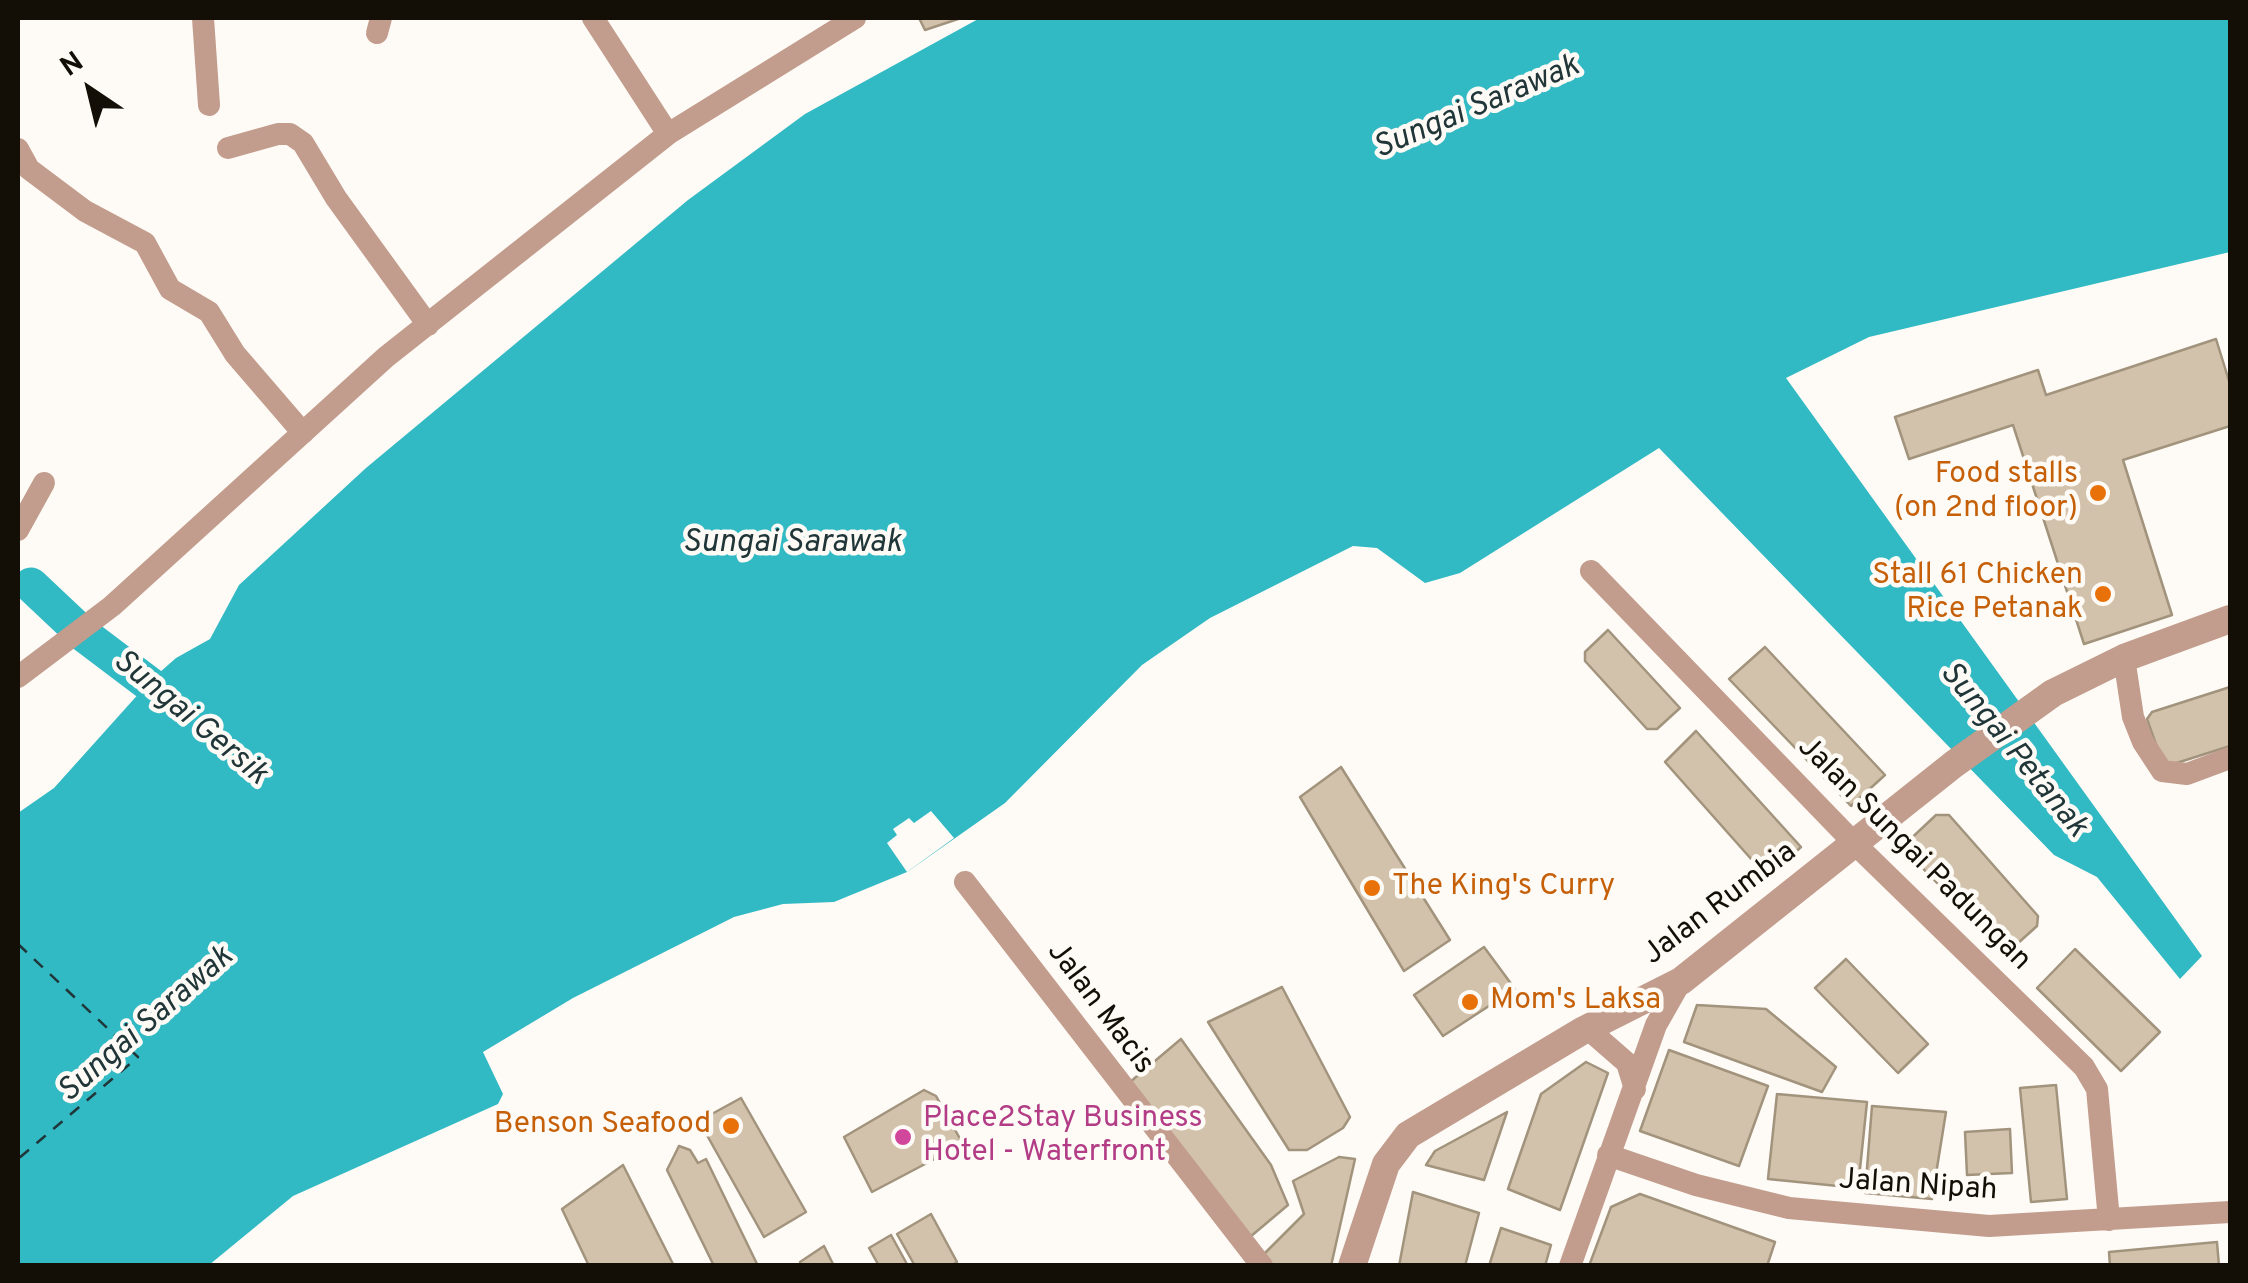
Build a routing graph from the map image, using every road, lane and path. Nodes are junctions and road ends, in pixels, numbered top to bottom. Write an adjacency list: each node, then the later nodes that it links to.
1 (203, 18): 5 (street)
2 (593, 18): 6 (street)
3 (855, 18): 4 (street)
4 (831, 24): 6 (street)
5 (210, 105)
6 (668, 134): 9 (street)
7 (228, 148): 9 (street)
8 (19, 158): 10 (street)
9 (428, 325): 10 (street)
10 (303, 433): 16 (street)
11 (44, 484): 12 (street)
12 (18, 530)
13 (1591, 571): 18 (street, Jalan Sungai Padungan)
14 (2230, 619): 15 (street, Jalan Rumbia)
15 (2124, 658): 17 (street); 18 (street, Jalan Rumbia)
16 (27, 670)
17 (2230, 758)
18 (1855, 844): 20 (street, Jalan Rumbia); 26 (street, Jalan Sungai Padungan)
19 (964, 882): 27 (street, Jalan Macis)
20 (1681, 981): 21 (street, Jalan Rumbia); 22 (street)
21 (1588, 1029): 22 (street); 24 (street, Jalan Rumbia)
22 (1635, 1089): 23 (street)
23 (1608, 1155): 26 (street, Jalan Nipah); 30 (street)
24 (1370, 1208): 28 (street); 29 (street)
25 (2230, 1212): 26 (street, Jalan Nipah)
26 (2109, 1220)
27 (1262, 1266)
28 (1352, 1266)
29 (1374, 1266)
30 (1570, 1266)

